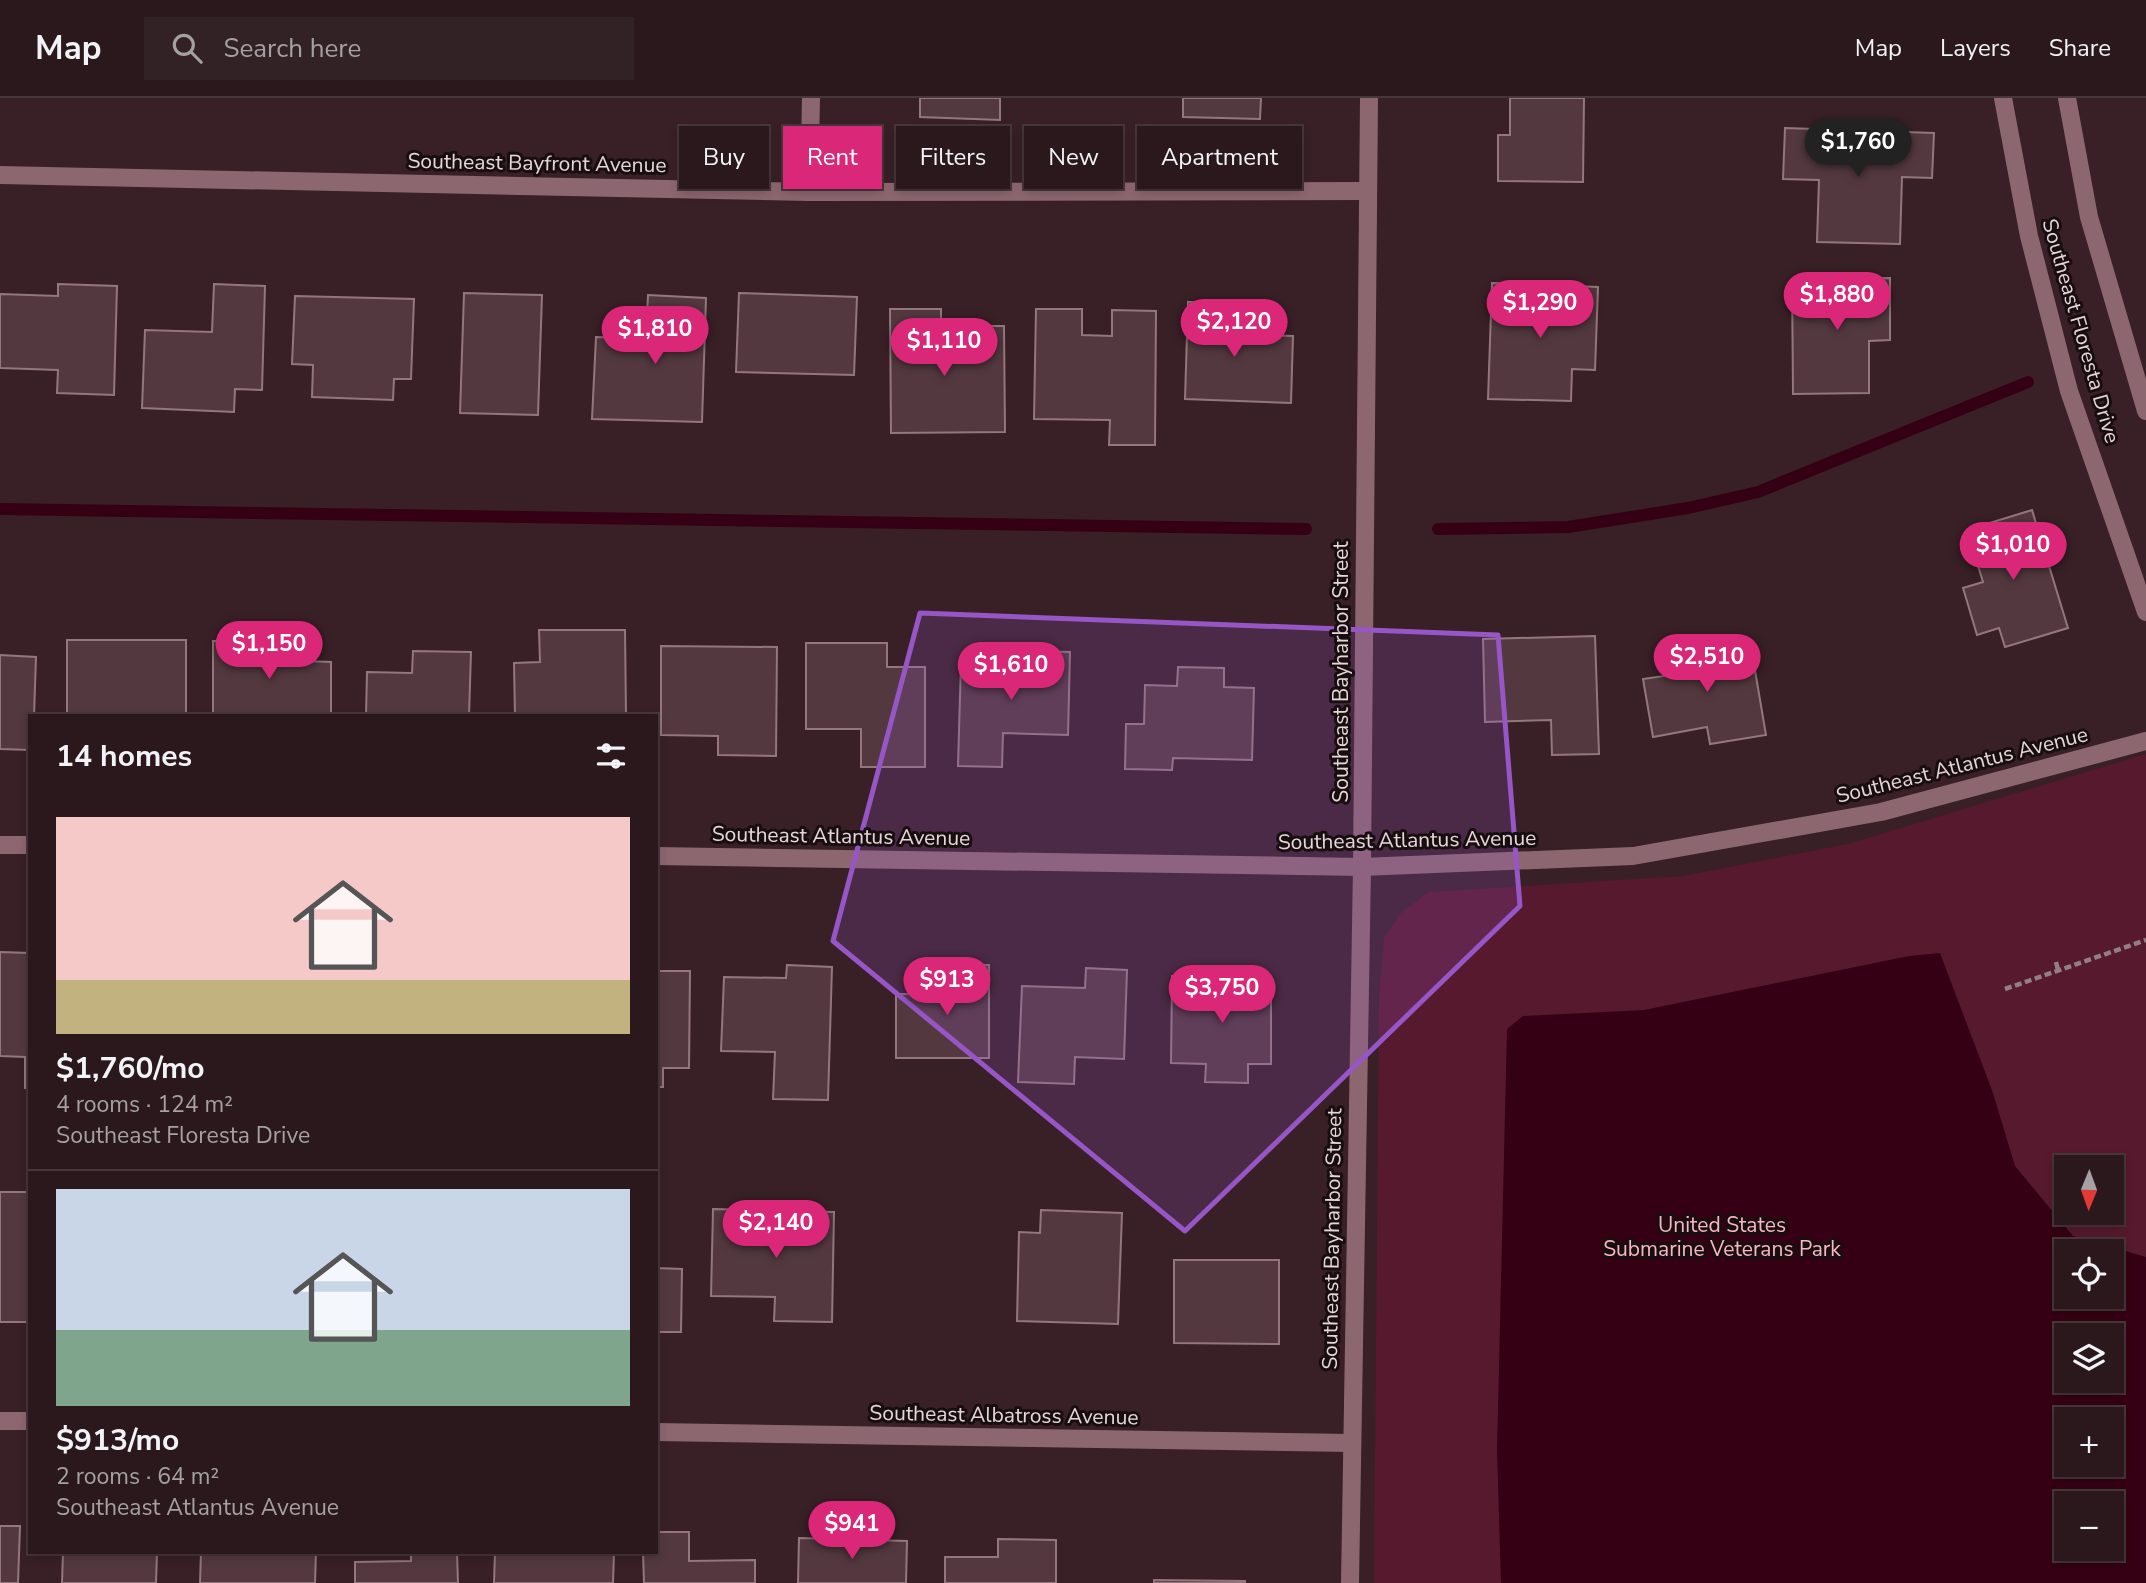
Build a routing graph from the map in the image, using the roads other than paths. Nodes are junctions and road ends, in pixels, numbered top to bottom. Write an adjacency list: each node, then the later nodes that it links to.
1 (811, 98): 7 (street)
2 (1369, 98): 6 (street, Southeast Bayharbor Street)
3 (2003, 98): 9 (street, Southeast Floresta Drive)
4 (2067, 98): 8 (street, Southeast Floresta Drive)
5 (0, 175): 7 (street, Southeast Bayfront Avenue)
6 (1367, 191): 7 (street, Southeast Bayfront Avenue); 14 (street, Southeast Bayharbor Street)
7 (808, 192)
8 (2146, 411)
9 (2146, 612)
10 (2146, 741): 14 (street, Southeast Atlantus Avenue)
11 (0, 845): 12 (street)
12 (28, 845)
13 (658, 856): 14 (street, Southeast Atlantus Avenue)
14 (1362, 867): 18 (street, Southeast Bayharbor Street)
15 (0, 1421): 16 (street)
16 (28, 1421)
17 (658, 1432): 18 (street, Southeast Albatross Avenue)
18 (1351, 1443): 19 (street, Southeast Bayharbor Street)
19 (1350, 1583)

